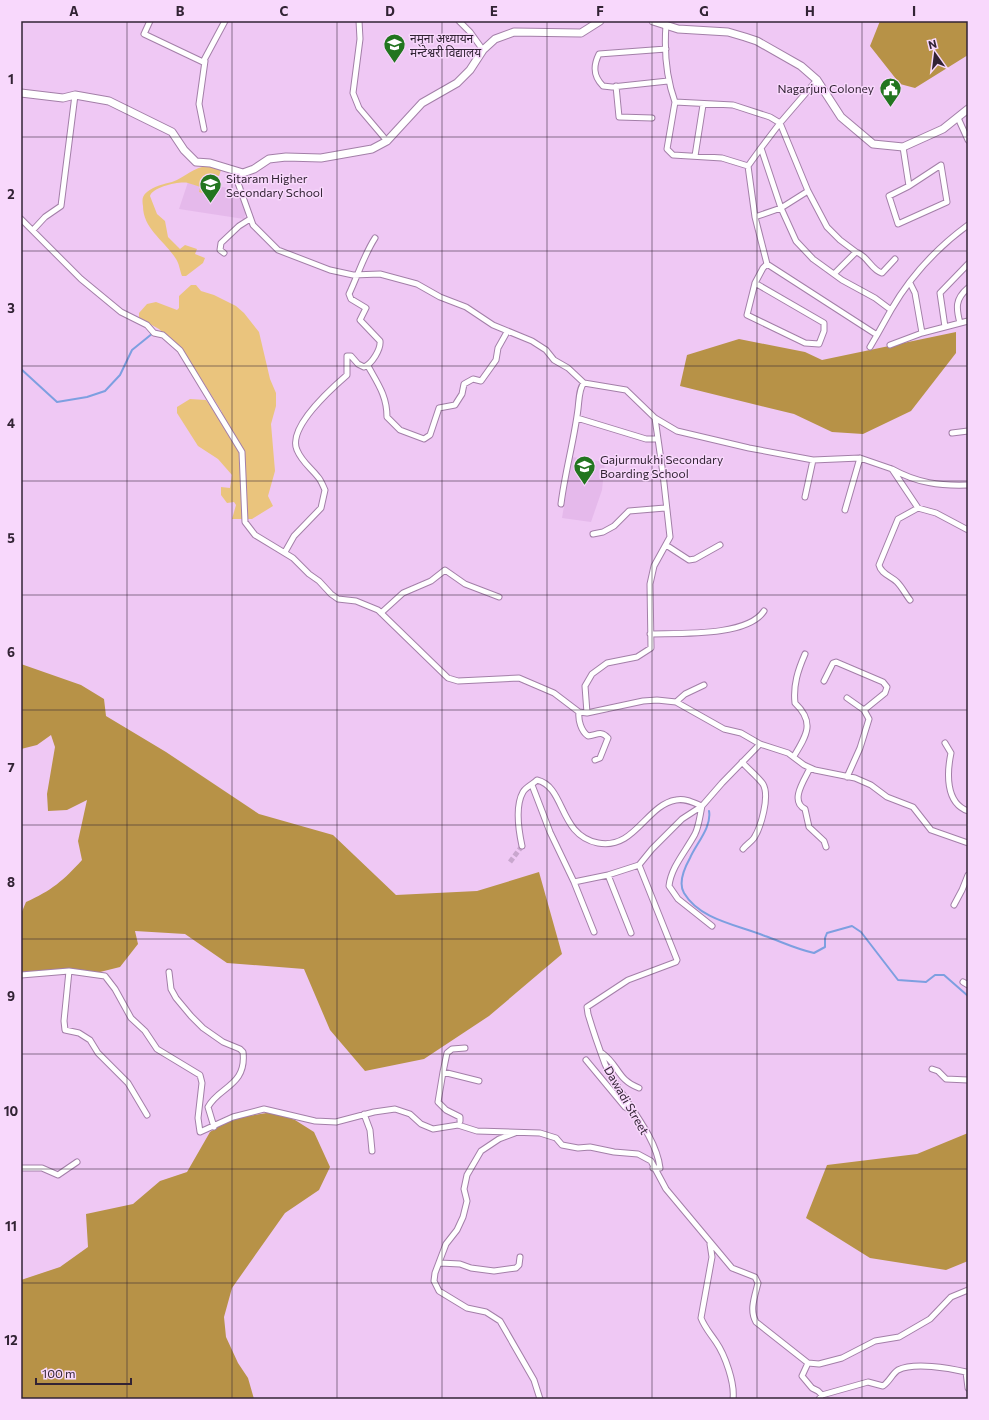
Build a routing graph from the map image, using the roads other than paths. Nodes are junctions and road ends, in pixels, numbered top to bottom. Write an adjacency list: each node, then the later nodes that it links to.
1 (150, 21): 10 (street)
2 (225, 21): 10 (street)
3 (358, 21): 24 (street)
4 (459, 21): 9 (street)
5 (600, 21): 9 (main road)
6 (654, 21): 7 (main road)
7 (666, 25): 8 (street); 11 (main road)
8 (666, 49): 12 (street); 13 (street)
9 (483, 50): 24 (main road)
10 (205, 61): 22 (street)
11 (817, 80): 21 (street); 25 (main road)
12 (668, 82): 13 (street); 16 (street)
13 (616, 86): 19 (street)
14 (21, 93): 15 (main road)
15 (75, 95): 29 (main road); 37 (street)
16 (675, 102): 17 (street); 27 (street)
17 (704, 105): 21 (street); 27 (street)
18 (968, 109): 20 (main road)
19 (652, 118)
20 (958, 118): 23 (street); 25 (main road)
21 (780, 123): 26 (street); 31 (street)
22 (204, 129)
23 (968, 140)
24 (387, 141): 29 (main road)
25 (903, 147): 30 (street)
26 (761, 148): 28 (street); 32 (street)
27 (695, 156): 28 (street)
28 (748, 166): 33 (street)
29 (240, 172): 35 (street)
30 (909, 186): 30 (street)
31 (808, 191): 32 (street); 39 (street)
32 (781, 208): 33 (street); 44 (street)
33 (755, 217): 42 (street)
34 (21, 219): 37 (street)
35 (250, 219): 40 (street); 45 (street)
36 (968, 225): 47 (street)
37 (33, 230): 78 (street)
38 (375, 238): 45 (street)
39 (856, 252): 41 (street); 44 (street)
40 (224, 253)
41 (896, 259)
42 (767, 264): 46 (street); 55 (street)
43 (968, 264): 52 (street)
44 (834, 274): 49 (street)
45 (358, 276): 53 (street); 58 (street)
46 (755, 283): 46 (street)
47 (910, 283): 49 (street); 54 (street)
48 (968, 288): 51 (street)
49 (891, 310): 55 (street)
50 (968, 322): 51 (street)
51 (960, 323): 52 (street)
52 (945, 327): 54 (street)
53 (507, 332): 58 (street); 59 (street)
54 (922, 333): 56 (street)
55 (876, 335): 57 (street)
56 (890, 345)
57 (870, 348)
58 (368, 366): 78 (street)
59 (584, 383): 60 (street); 61 (street)
60 (577, 418): 64 (street); 70 (street)
61 (655, 418): 64 (street); 66 (street)
62 (968, 431): 63 (street)
63 (952, 433)
64 (657, 439): 71 (street)
65 (860, 458): 66 (street); 67 (street); 73 (street)
66 (813, 460): 69 (street)
67 (892, 469): 68 (street); 72 (street)
68 (968, 485)
69 (805, 497)
70 (561, 504)
71 (666, 508): 75 (street); 76 (street)
72 (918, 508): 74 (street); 80 (street)
73 (845, 510)
74 (968, 530)
75 (593, 534)
76 (666, 545): 77 (street); 83 (street)
77 (720, 545)
78 (285, 552): 82 (street)
79 (499, 597): 82 (street)
80 (910, 600)
81 (764, 611): 83 (street)
82 (381, 613): 90 (street)
83 (650, 634): 91 (street)
84 (805, 654): 94 (street)
85 (824, 681): 89 (street)
86 (704, 685): 88 (street)
87 (847, 698): 89 (street)
88 (676, 702): 91 (street); 92 (street)
89 (864, 710): 98 (street)
90 (579, 712): 91 (street); 95 (street)
91 (587, 713)
92 (760, 744): 94 (street); 96 (street)
93 (945, 744): 101 (street)
94 (794, 756): 97 (street)
95 (594, 760)
96 (742, 762): 100 (street); 105 (street)
97 (810, 768): 98 (street); 104 (street)
98 (847, 777): 102 (street)
99 (532, 785): 100 (street); 103 (street); 109 (street)
100 (702, 806): 106 (street); 111 (street)
101 (968, 811)
102 (968, 843)
103 (522, 846)
104 (826, 847)
105 (743, 849)
106 (639, 865): 107 (street); 118 (street, Dawadi Street)
107 (608, 875): 109 (street); 113 (street)
108 (968, 875): 110 (street)
109 (574, 882): 112 (street)
110 (954, 905)
111 (712, 926)
112 (594, 932)
113 (631, 933)
114 (69, 971): 116 (street); 127 (street); 129 (street)
115 (169, 972): 129 (street)
116 (21, 975)
117 (465, 1048): 121 (street)
118 (602, 1052): 124 (street); 125 (street, Dawadi Street)
119 (586, 1060): 125 (street)
120 (932, 1069): 122 (street)
121 (443, 1072): 123 (street); 128 (street)
122 (968, 1080)
123 (479, 1081)
124 (639, 1088)
125 (636, 1113): 134 (street, Dawadi Street)
126 (364, 1114): 129 (street); 130 (street); 131 (street)
127 (147, 1115)
128 (460, 1121)
129 (214, 1126)
130 (522, 1131): 134 (street); 137 (street)
131 (372, 1151)
132 (77, 1162): 133 (street)
133 (21, 1168)
134 (653, 1168): 135 (street)
135 (710, 1243): 139 (street); 143 (street)
136 (520, 1257): 137 (street)
137 (440, 1263): 142 (street)
138 (968, 1290): 139 (street)
139 (808, 1363): 141 (street)
140 (968, 1388): 141 (street)
141 (820, 1397)
142 (540, 1399)
143 (733, 1399)

